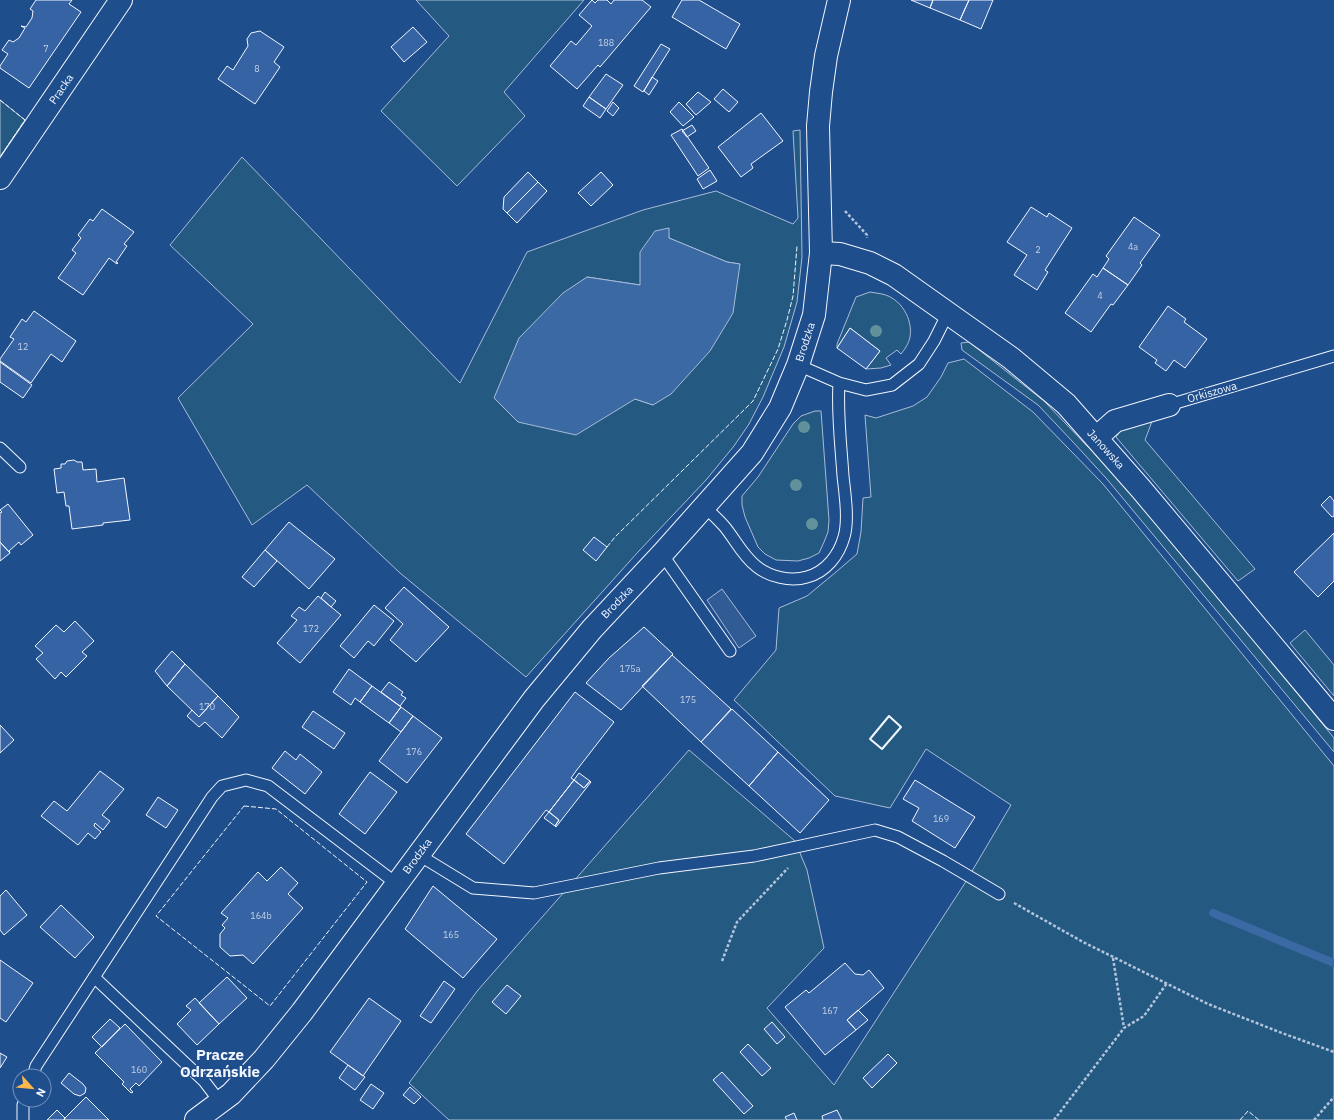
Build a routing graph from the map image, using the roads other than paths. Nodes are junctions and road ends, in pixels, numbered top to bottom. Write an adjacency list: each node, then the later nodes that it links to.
1 (121, 0): 3 (street, Pracka)
2 (839, 0): 4 (street, Brodzka)
3 (0, 178)
4 (820, 253): 5 (street, Janowska); 7 (street, Brodzka)
5 (948, 312): 8 (lane); 10 (street, Janowska)
6 (1334, 356): 9 (lane, Orkiszowa)
7 (798, 365): 8 (lane); 13 (street, Brodzka)
8 (839, 383): 13 (lane)
9 (1169, 404): 10 (street, Orkiszowa)
10 (1096, 438): 16 (street, Janowska)
11 (0, 448): 12 (lane)
12 (20, 467)
13 (705, 507): 14 (street, Brodzka)
14 (662, 554): 15 (lane); 17 (street, Brodzka)
15 (730, 651)
16 (1334, 719)
17 (419, 855): 18 (street, Brodzka); 19 (lane)
18 (397, 884): 20 (lane); 22 (street, Brodzka)
19 (999, 894)
20 (94, 977): 21 (lane); 22 (lane)
21 (35, 1068)
22 (220, 1102): 25 (street, Brodzka)
23 (23, 1108): 24 (lane)
24 (23, 1120)
25 (196, 1120)

